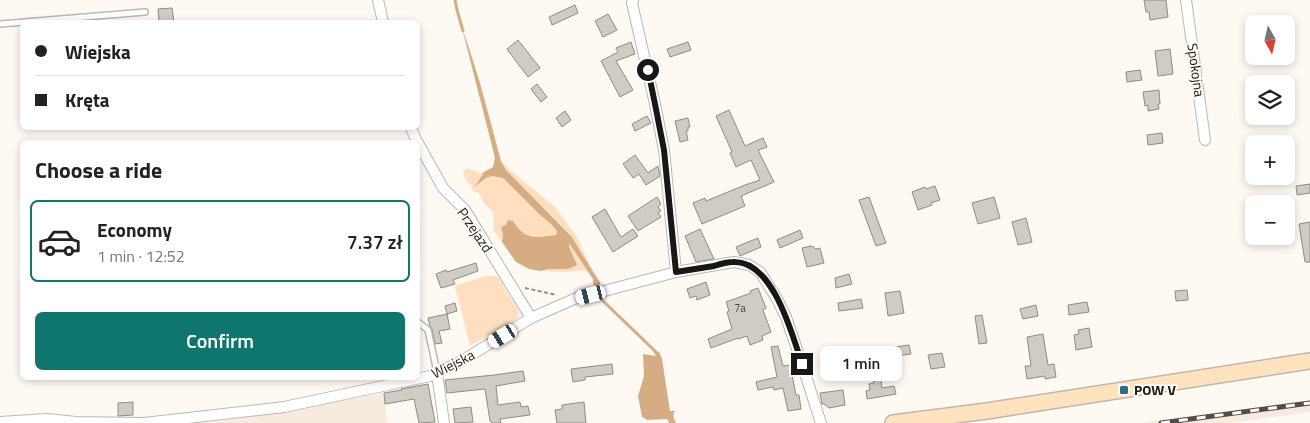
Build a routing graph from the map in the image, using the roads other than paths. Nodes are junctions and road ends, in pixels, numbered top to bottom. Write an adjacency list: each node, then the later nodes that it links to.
1 (378, 0): 6 (street)
2 (633, 0): 11 (street)
3 (1186, 0): 9 (street, Spokojna)
4 (145, 12): 5 (lane)
5 (48, 20)
6 (383, 20)
7 (20, 22): 8 (lane)
8 (0, 24)
9 (1205, 140)
10 (420, 148): 12 (street, Przejazd)
11 (676, 272): 12 (street, Wiejska); 20 (street, Wiejska)
12 (531, 318): 15 (street, Wiejska)
13 (420, 324): 15 (lane)
14 (1310, 361): 21 (main road)
15 (437, 373): 16 (street, Wiejska); 19 (street)
16 (420, 378)
17 (411, 380): 18 (street, Wiejska)
18 (0, 422)
19 (444, 423)
20 (821, 423)
21 (893, 423)

